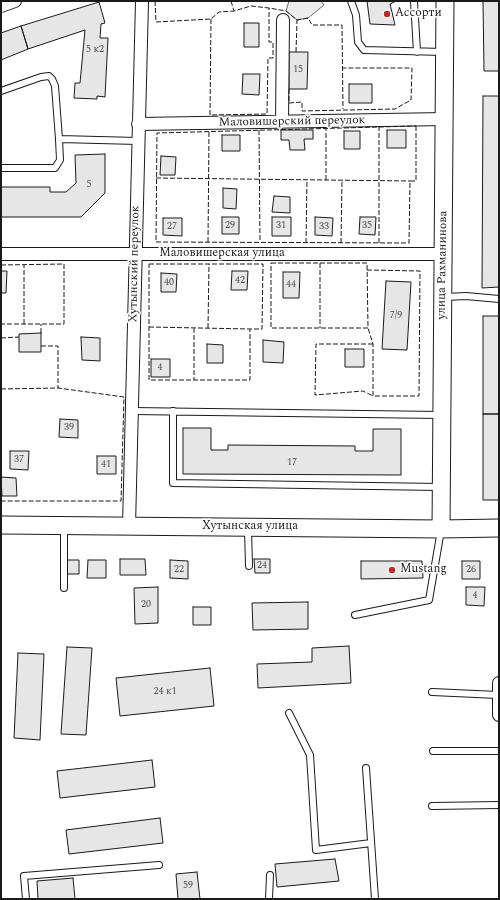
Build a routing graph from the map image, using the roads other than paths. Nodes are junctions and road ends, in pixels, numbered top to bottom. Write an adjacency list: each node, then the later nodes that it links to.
1 (15, 1): 6 (street)
2 (142, 1): 13 (street, Хутынский переулок)
3 (351, 1): 8 (lane)
4 (414, 1): 8 (lane)
5 (445, 1): 9 (street, улица Рахманинова)
6 (1, 6)
7 (283, 20): 12 (street)
8 (417, 52): 9 (lane)
9 (446, 52): 11 (street, улица Рахманинова)
10 (1, 91): 14 (lane)
11 (445, 119): 12 (street, Маловишерский переулок); 19 (street, улица Рахманинова)
12 (282, 122): 13 (street, Маловишерский переулок)
13 (138, 124): 15 (street, Хутынский переулок)
14 (59, 139): 15 (lane); 16 (lane)
15 (138, 141): 18 (street, Хутынский переулок)
16 (1, 168)
17 (1, 254): 18 (street, Маловишерская улица)
18 (135, 254): 19 (street, Маловишерская улица); 22 (street, Хутынский переулок)
19 (443, 254): 20 (street, улица Рахманинова)
20 (443, 298): 21 (lane); 24 (street, улица Рахманинова)
21 (499, 299)
22 (132, 411): 23 (lane); 28 (street, Хутынский переулок)
23 (172, 411): 24 (lane); 25 (lane)
24 (442, 415): 25 (street, улица Рахманинова)
25 (441, 486): 31 (street, улица Рахманинова)
26 (1, 525): 27 (street, Хутынская улица)
27 (64, 526): 28 (street, Хутынская улица); 33 (lane)
28 (129, 526): 29 (street, Хутынская улица)
29 (248, 527): 31 (street, Хутынская улица); 32 (lane)
30 (499, 528): 31 (street, Хутынская улица)
31 (441, 529): 34 (lane)
32 (249, 566)
33 (64, 588)
34 (355, 615)
35 (499, 683): 37 (street)
36 (432, 692): 37 (lane)
37 (499, 695): 39 (street)
38 (289, 713): 45 (lane)
39 (499, 715)
40 (433, 751): 41 (lane)
41 (499, 751)
42 (366, 768): 45 (lane)
43 (499, 805): 44 (lane)
44 (432, 806)
45 (371, 843): 50 (lane)
46 (159, 865): 48 (lane)
47 (270, 875): 49 (lane)
48 (26, 899)
49 (269, 899)
50 (376, 899)

